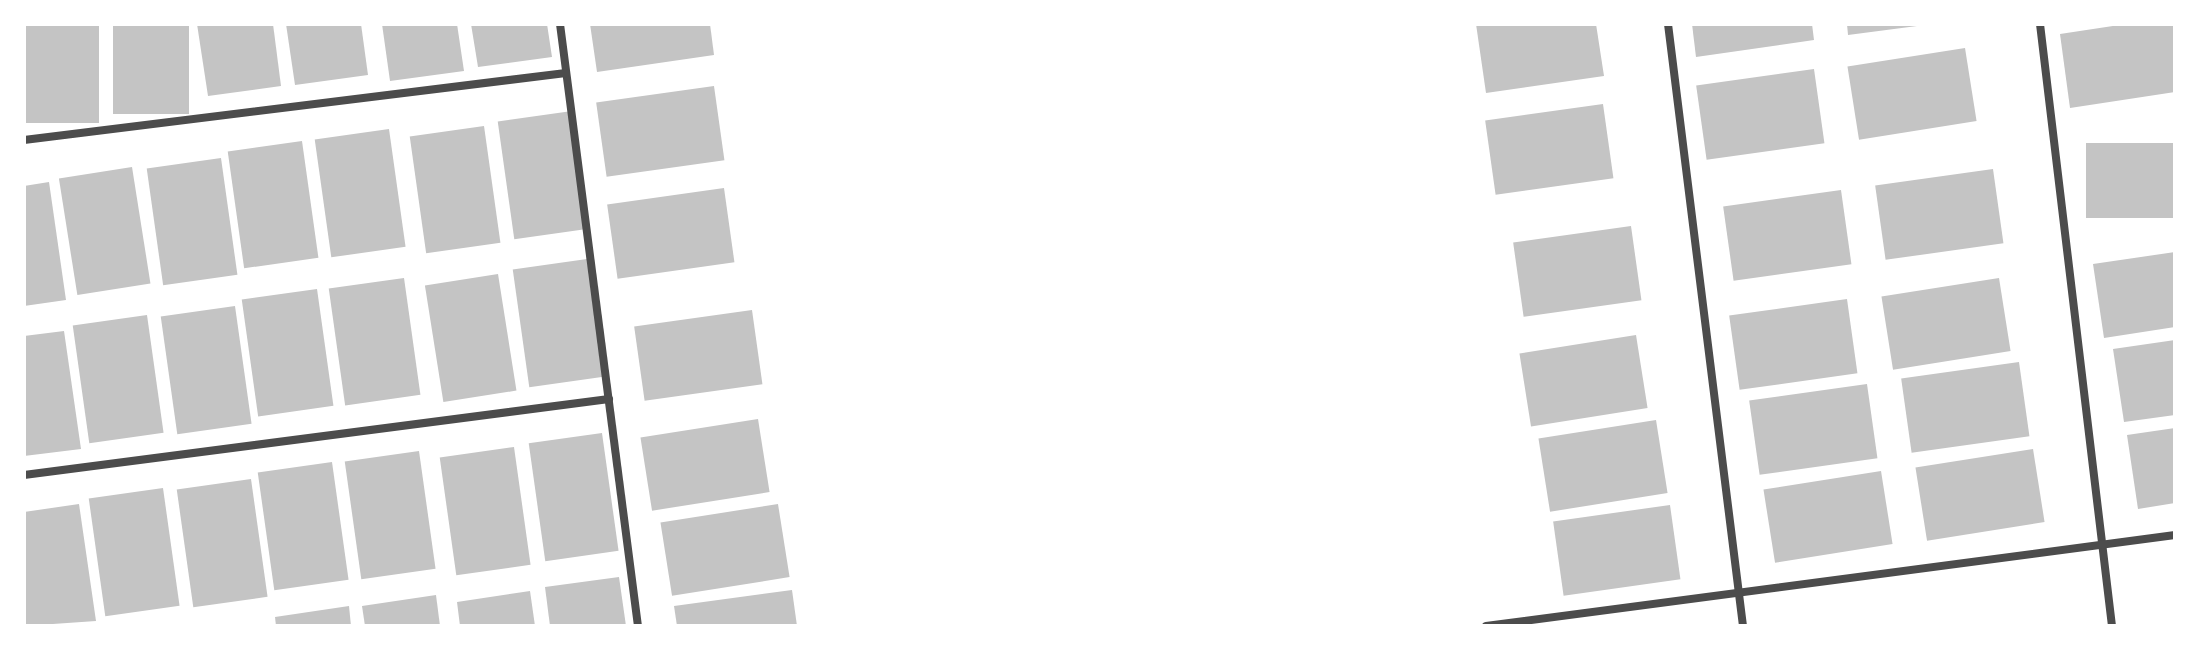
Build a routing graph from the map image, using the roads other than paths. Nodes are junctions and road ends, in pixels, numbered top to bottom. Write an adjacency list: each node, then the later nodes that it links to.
1 (560, 24): 4 (street)
2 (1668, 24): 10 (street)
3 (2040, 24): 9 (street)
4 (566, 73): 5 (street); 6 (street)
5 (24, 140)
6 (609, 399): 7 (street); 11 (street)
7 (24, 475)
8 (2175, 535): 9 (street)
9 (2102, 545): 10 (street); 14 (street)
10 (1739, 594): 12 (street); 13 (street)
11 (638, 626)
12 (1486, 626)
13 (1743, 626)
14 (2112, 626)

